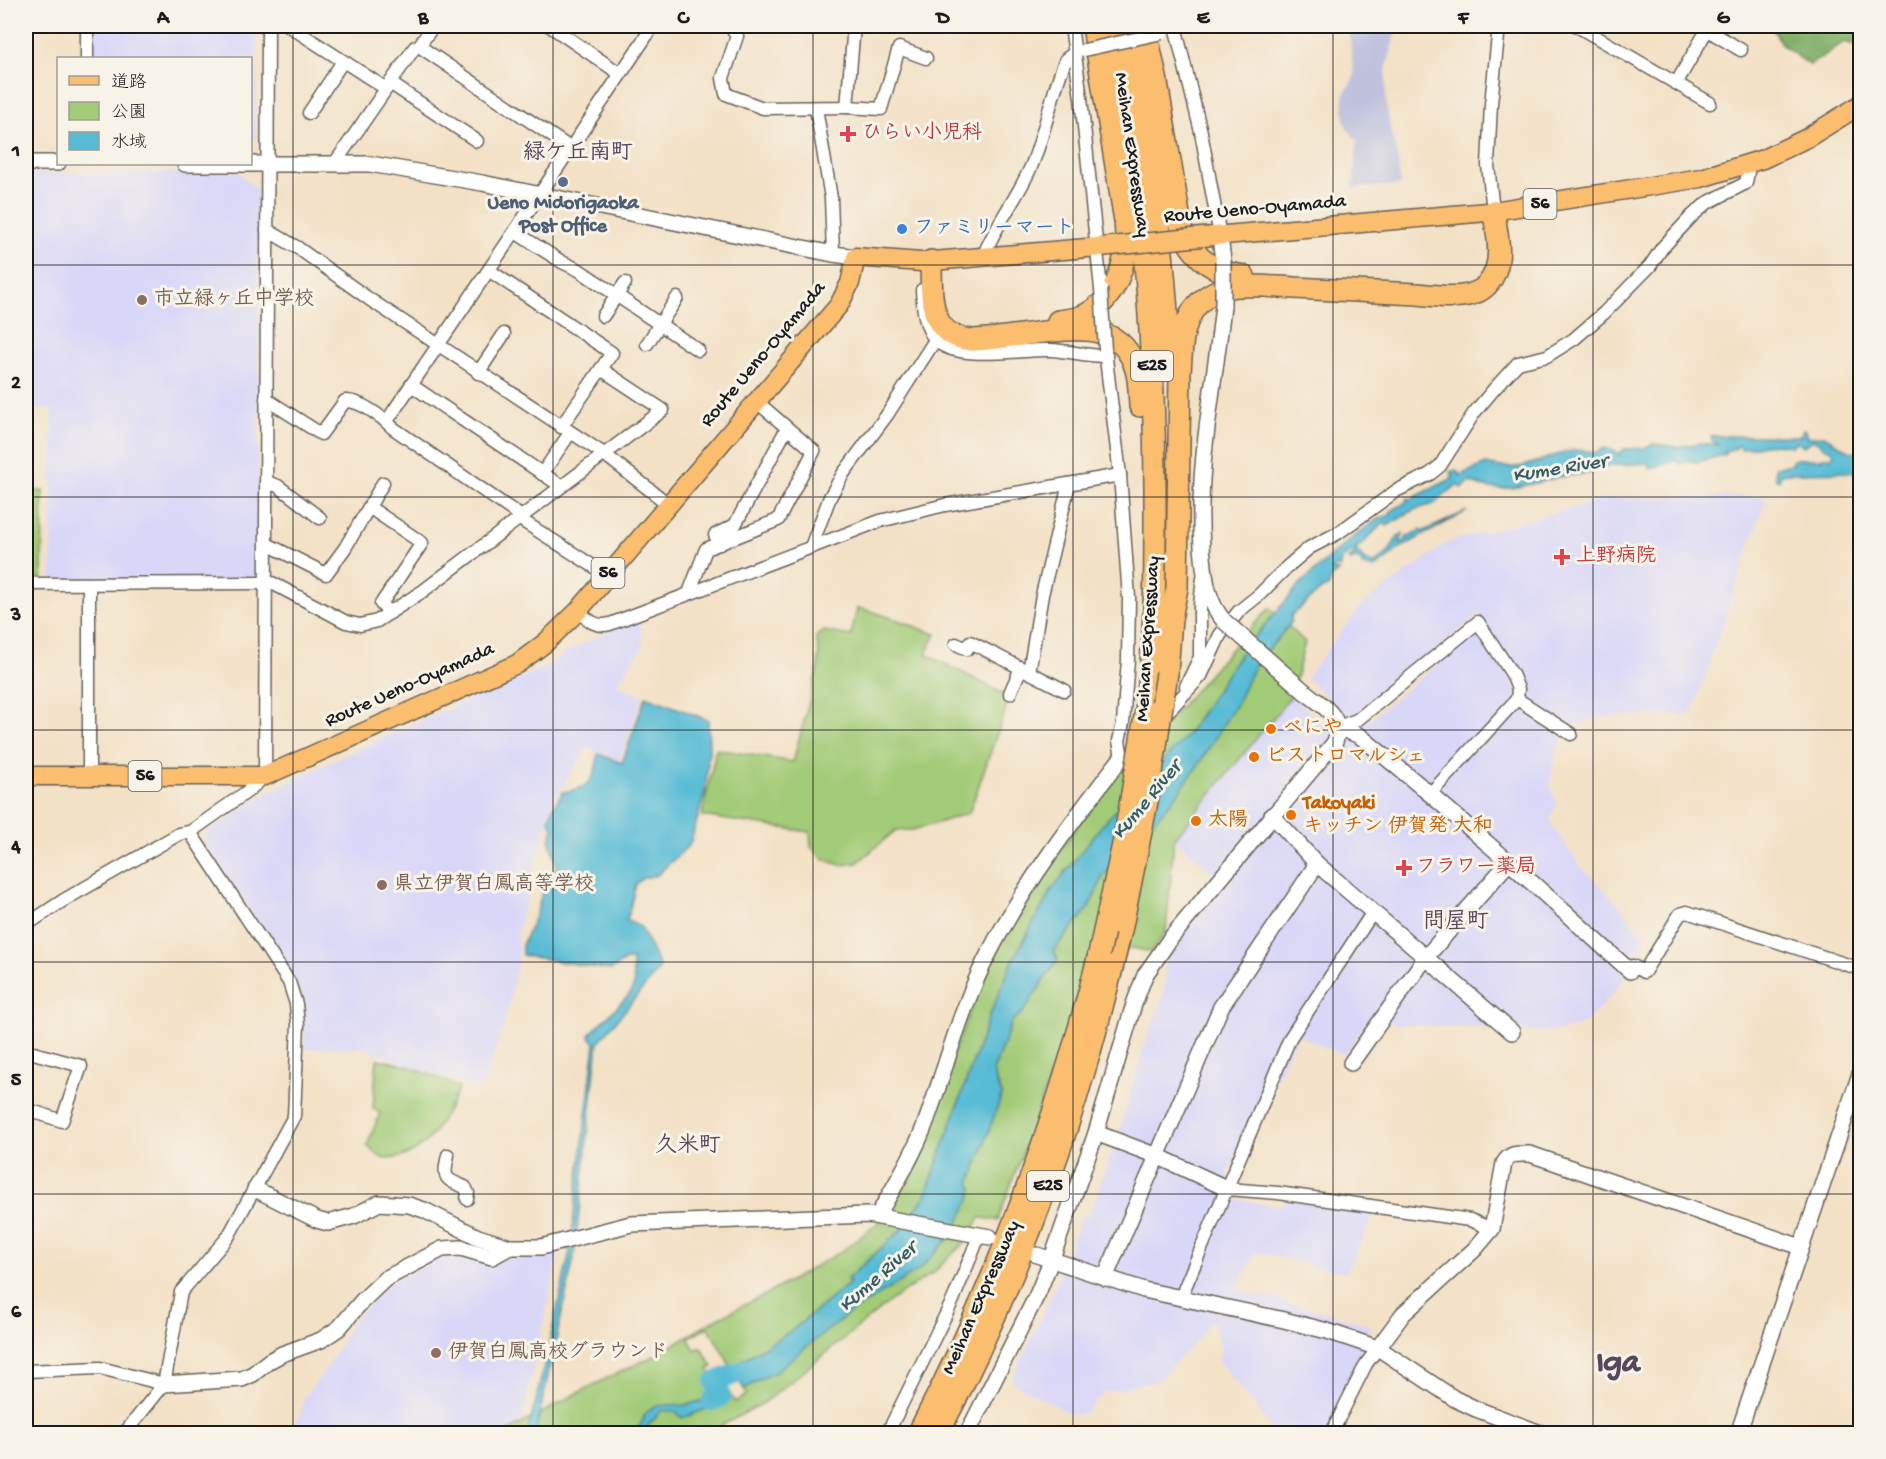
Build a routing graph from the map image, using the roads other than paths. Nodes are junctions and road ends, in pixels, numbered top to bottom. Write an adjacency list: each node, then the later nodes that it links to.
1 (87, 26): 21 (street)
2 (268, 26): 38 (street)
3 (289, 26): 23 (street)
4 (433, 26): 18 (street)
5 (550, 26): 24 (street)
6 (653, 26): 24 (street)
7 (730, 26): 30 (street)
8 (854, 26): 29 (street)
9 (1071, 26): 20 (street)
10 (1093, 26): 49 (highway)
11 (1110, 26): 93 (highway, Meihan Expressway / E25)
12 (1127, 26): 92 (highway, Meihan Expressway / E25)
13 (1499, 26): 41 (street)
14 (1577, 26): 25 (street)
15 (1176, 27): 17 (street); 44 (street)
16 (1704, 28): 19 (street); 25 (street)
17 (1154, 29): 20 (street, bridge); 41 (highway)
18 (419, 46): 26 (street); 33 (street)
19 (1741, 50)
20 (1079, 51): 45 (street); 48 (street)
21 (87, 57)
22 (926, 58): 29 (street)
23 (343, 61): 26 (street); 31 (street)
24 (619, 73): 33 (street)
25 (1677, 82): 27 (street)
26 (387, 86): 32 (street); 36 (street)
27 (1710, 103)
28 (1860, 105): 39 (main road, Route Ueno-Oyamada / 56)
29 (847, 107): 30 (street)
30 (816, 108): 46 (street)
31 (309, 113)
32 (477, 141)
33 (570, 148): 40 (street)
34 (26, 163): 35 (street)
35 (57, 163)
36 (335, 163): 38 (street); 40 (street)
37 (252, 164): 38 (street)
38 (266, 164): 42 (street)
39 (1745, 165): 41 (main road, Route Ueno-Oyamada / 56); 99 (street)
40 (540, 195): 43 (street); 46 (street)
41 (1490, 211): 44 (main road, Route Ueno-Oyamada / 56); 92 (highway)
42 (267, 230): 59 (street); 65 (street)
43 (515, 232): 50 (street); 52 (street)
44 (1211, 237): 45 (main road, Route Ueno-Oyamada / 56, bridge); 84 (street, bridge)
45 (1104, 247): 48 (main road, Route Ueno-Oyamada / 56); 61 (street, bridge)
46 (833, 254): 47 (street)
47 (856, 257): 49 (main road, Route Ueno-Oyamada / 56); 66 (main road, Route Ueno-Oyamada / 56)
48 (983, 257): 49 (main road, Route Ueno-Oyamada / 56)
49 (931, 261): 57 (street); 93 (highway)
50 (490, 271): 59 (street); 62 (street)
51 (625, 283): 52 (street)
52 (617, 295): 54 (street); 55 (street)
53 (677, 298): 55 (street)
54 (603, 316)
55 (660, 324): 58 (street); 60 (street)
56 (504, 334): 63 (street)
57 (935, 339): 61 (street); 83 (street)
58 (647, 344)
59 (438, 345): 63 (street); 64 (street)
60 (698, 350)
61 (1106, 353): 72 (street)
62 (601, 369): 69 (street); 70 (street)
63 (478, 373): 69 (street)
64 (411, 385): 67 (street); 71 (street)
65 (266, 399): 67 (street); 73 (street)
66 (756, 401): 68 (street); 77 (main road, Route Ueno-Oyamada / 56)
67 (387, 422): 80 (street)
68 (787, 428): 82 (street); 82 (street)
69 (566, 430): 70 (street); 71 (street)
70 (604, 454): 76 (street); 77 (street)
71 (542, 474): 76 (street)
72 (1120, 474): 75 (street); 102 (street)
73 (266, 483): 79 (street); 81 (street)
74 (383, 483): 78 (street)
75 (1069, 484): 83 (street); 95 (street)
76 (561, 486): 80 (street)
77 (668, 504): 85 (main road, Route Ueno-Oyamada / 56)
78 (369, 507): 81 (street); 91 (street)
79 (320, 518)
80 (518, 518): 85 (street); 91 (street)
81 (267, 544): 88 (street)
82 (720, 544): 89 (street)
83 (811, 547): 89 (street)
84 (1204, 566): 99 (street); 100 (street, bridge)
85 (607, 575): 90 (main road, Route Ueno-Oyamada / 56)
86 (26, 584): 87 (street)
87 (89, 584): 88 (street); 104 (street)
88 (267, 584): 91 (street); 105 (street)
89 (689, 593): 90 (street)
90 (578, 611): 105 (main road, Route Ueno-Oyamada / 56)
91 (390, 613)
92 (1172, 619): 141 (highway, Meihan Expressway / E25, bridge)
93 (1153, 634): 140 (highway, Meihan Expressway / E25, bridge)
94 (956, 644): 95 (street)
95 (1025, 670): 96 (street); 97 (street)
96 (1064, 690)
97 (1010, 693)
98 (1517, 699): 100 (street); 101 (street); 106 (street)
99 (1177, 703): 102 (street)
100 (1338, 727): 106 (street); 107 (street)
101 (1571, 734)
102 (1122, 757): 127 (street)
103 (26, 776): 104 (main road, Route Ueno-Oyamada / 56)
104 (89, 776): 105 (main road, Route Ueno-Oyamada / 56)
105 (265, 776): 108 (street)
106 (1430, 794): 109 (street)
107 (1272, 815): 110 (street); 121 (street)
108 (190, 832): 112 (street); 124 (street)
109 (1509, 861): 113 (street); 114 (street)
110 (1317, 864): 111 (street); 123 (street)
111 (1373, 912): 113 (street); 125 (street)
112 (26, 925)
113 (1426, 957): 116 (street); 118 (street)
114 (1632, 968): 115 (street)
115 (1860, 969)
116 (1512, 1032)
117 (26, 1051): 120 (street)
118 (1352, 1063)
119 (1860, 1074): 131 (street)
120 (26, 1109)
121 (1096, 1133): 123 (street); 132 (street)
122 (448, 1155): 126 (street)
123 (1157, 1156): 125 (street); 133 (street)
124 (255, 1189): 130 (street); 137 (street)
125 (1228, 1189): 128 (street); 134 (street)
126 (467, 1199)
127 (882, 1216): 129 (street); 130 (street)
128 (1492, 1229): 131 (street); 135 (street)
129 (981, 1235): 139 (street)
130 (510, 1247): 137 (street)
131 (1801, 1247): 145 (street)
132 (1044, 1258): 133 (street); 142 (street)
133 (1105, 1278): 134 (street)
134 (1180, 1299): 135 (street)
135 (1378, 1348): 143 (street); 144 (street)
136 (26, 1371): 137 (street)
137 (164, 1384): 138 (street)
138 (124, 1434)
139 (887, 1434)
140 (918, 1434)
141 (938, 1434)
142 (967, 1434)
143 (1331, 1434)
144 (1543, 1434)
145 (1738, 1434)

